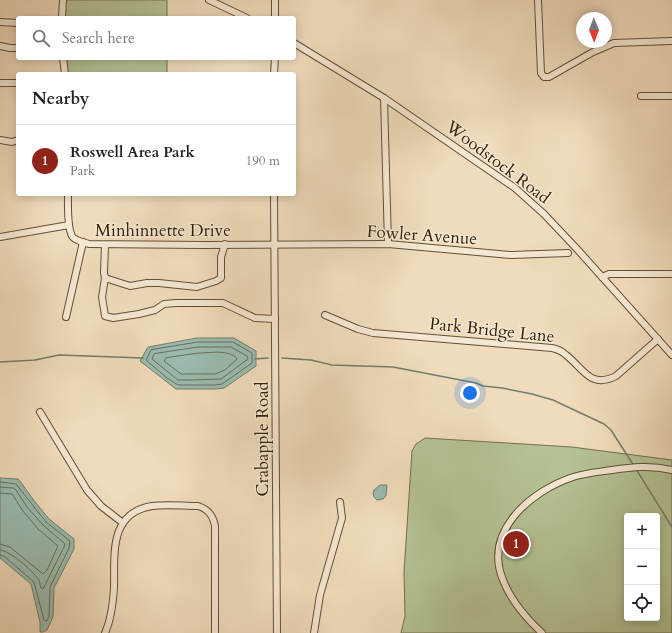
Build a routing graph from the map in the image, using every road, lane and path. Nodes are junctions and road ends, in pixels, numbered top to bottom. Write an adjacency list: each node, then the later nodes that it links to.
1 (63, 0): 5 (street)
2 (209, 0): 6 (street)
3 (275, 0): 7 (street)
4 (538, 0): 18 (street)
5 (62, 16)
6 (243, 16)
7 (275, 16)
8 (0, 22): 9 (street)
9 (16, 23)
10 (671, 41): 18 (street)
11 (296, 44): 24 (street, Woodstock Road)
12 (0, 46): 13 (street)
13 (16, 48)
14 (63, 60): 16 (street)
15 (275, 60): 17 (street)
16 (65, 72)
17 (274, 72)
18 (541, 73): 19 (street)
19 (535, 78)
20 (0, 83): 21 (street)
21 (16, 84)
22 (641, 96): 23 (street)
23 (672, 96)
24 (384, 98): 33 (street); 38 (street, Woodstock Road)
25 (0, 140): 26 (street)
26 (16, 141)
27 (68, 196): 29 (street)
28 (274, 196): 35 (street, Crabapple Road)
29 (69, 225): 30 (street); 31 (street, Minhinnette Drive)
30 (0, 236)
31 (83, 242): 34 (street, Minhinnette Drive); 41 (street)
32 (225, 244): 34 (street, Minhinnette Drive); 35 (street, Minhinnette Drive); 39 (street)
33 (388, 244): 35 (street, Fowler Avenue); 36 (street, Fowler Avenue)
34 (105, 245): 39 (street)
35 (274, 245): 42 (street, Crabapple Road)
36 (568, 253)
37 (672, 274): 38 (street)
38 (602, 276): 43 (street, Woodstock Road)
39 (105, 278): 42 (street)
40 (325, 315): 43 (street, Park Bridge Lane)
41 (66, 317)
42 (275, 319): 51 (street, Crabapple Road)
43 (658, 339): 44 (street, Woodstock Road)
44 (672, 354)
45 (40, 412): 48 (street)
46 (672, 470): 53 (street)
47 (340, 502): 52 (street)
48 (123, 523): 49 (street); 50 (street)
49 (104, 633)
50 (215, 633)
51 (277, 633)
52 (314, 633)
53 (542, 633)

